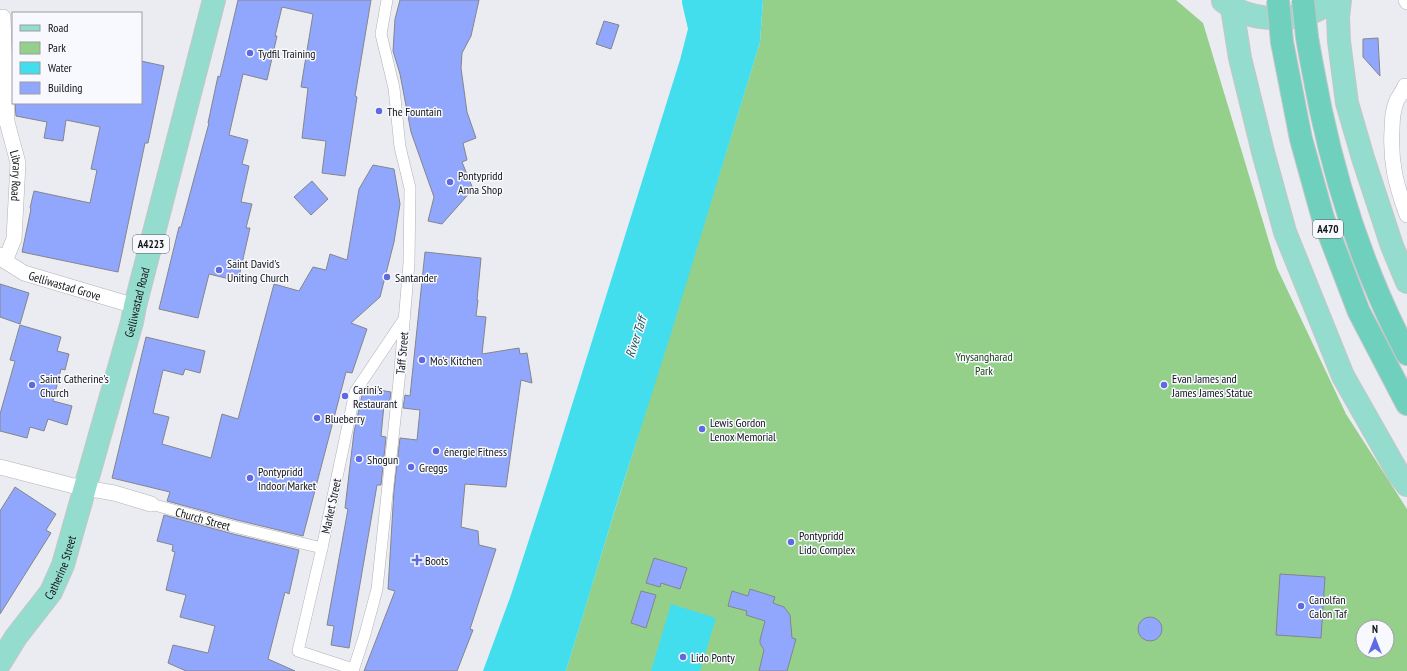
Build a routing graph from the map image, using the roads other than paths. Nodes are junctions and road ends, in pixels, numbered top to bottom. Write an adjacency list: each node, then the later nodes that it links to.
1 (214, 0): 13 (main road, Gelliwastad Road / A4223)
2 (387, 0): 14 (street, Taff Street)
3 (1278, 0): 16 (highway, A470, bridge)
4 (1303, 0): 15 (highway, A470, bridge)
5 (1333, 0): 7 (main road)
6 (1340, 0): 12 (main road)
7 (1227, 4): 18 (main road)
8 (3, 17): 11 (street, Library Road)
9 (1405, 86): 10 (street)
10 (1407, 215)
11 (3, 258): 13 (street, Gelliwastad Grove)
12 (1407, 282)
13 (135, 306): 19 (main road, Gelliwastad Road / A4223)
14 (405, 316): 21 (street, Market Street); 24 (street, Taff Street)
15 (1407, 354)
16 (1407, 404)
17 (0, 467): 19 (street, Church Street)
18 (1407, 485)
19 (84, 488): 20 (street, Church Street); 22 (main road, Catherine Street / A4223)
20 (152, 504): 21 (street, Church Street)
21 (322, 548): 24 (street, Market Street)
22 (8, 641): 23 (main road, Catherine Street / A4223)
23 (0, 663)
24 (353, 670)

